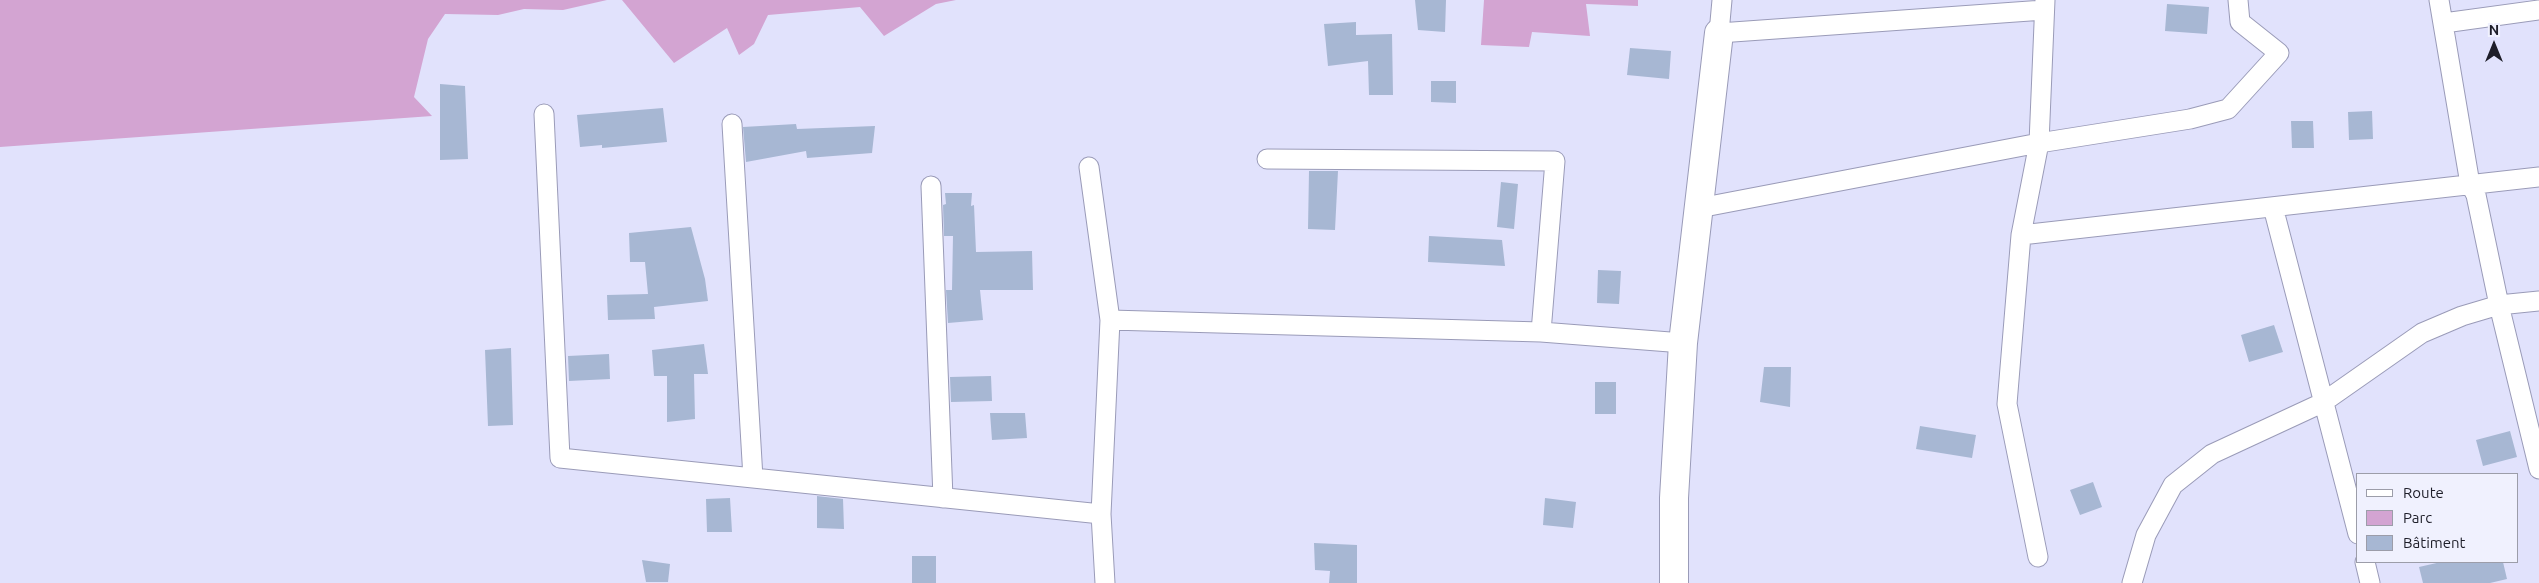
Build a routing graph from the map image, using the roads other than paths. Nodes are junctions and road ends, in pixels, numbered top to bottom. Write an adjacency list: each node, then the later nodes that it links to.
1 (1722, 0): 7 (street)
2 (2238, 0): 10 (street)
3 (2439, 0): 6 (street)
4 (2044, 5): 7 (street); 10 (street)
5 (2539, 10): 6 (street)
6 (2444, 23): 14 (street)
7 (1719, 33): 17 (street)
8 (544, 114): 26 (street)
9 (732, 124): 26 (street)
10 (2039, 144): 17 (street); 18 (street)
11 (1268, 159): 22 (street)
12 (1089, 167): 21 (street)
13 (2539, 177): 14 (street)
14 (2470, 184): 16 (street); 20 (street)
15 (931, 186): 27 (street)
16 (2273, 207): 18 (street); 24 (street)
17 (1700, 208): 23 (street)
18 (2021, 236): 30 (street)
19 (2539, 301): 20 (street)
20 (2499, 305): 24 (street); 25 (street)
21 (1110, 320): 22 (street); 28 (street)
22 (1541, 332): 23 (street)
23 (1683, 343): 33 (street)
24 (2322, 403): 29 (street); 34 (street)
25 (2539, 469)
26 (753, 478): 27 (street)
27 (943, 498): 28 (street)
28 (1101, 514): 32 (street)
29 (2356, 527)
30 (2038, 557)
31 (2364, 563): 35 (street)
32 (1105, 583)
33 (1674, 583)
34 (2132, 583)
35 (2370, 583)

